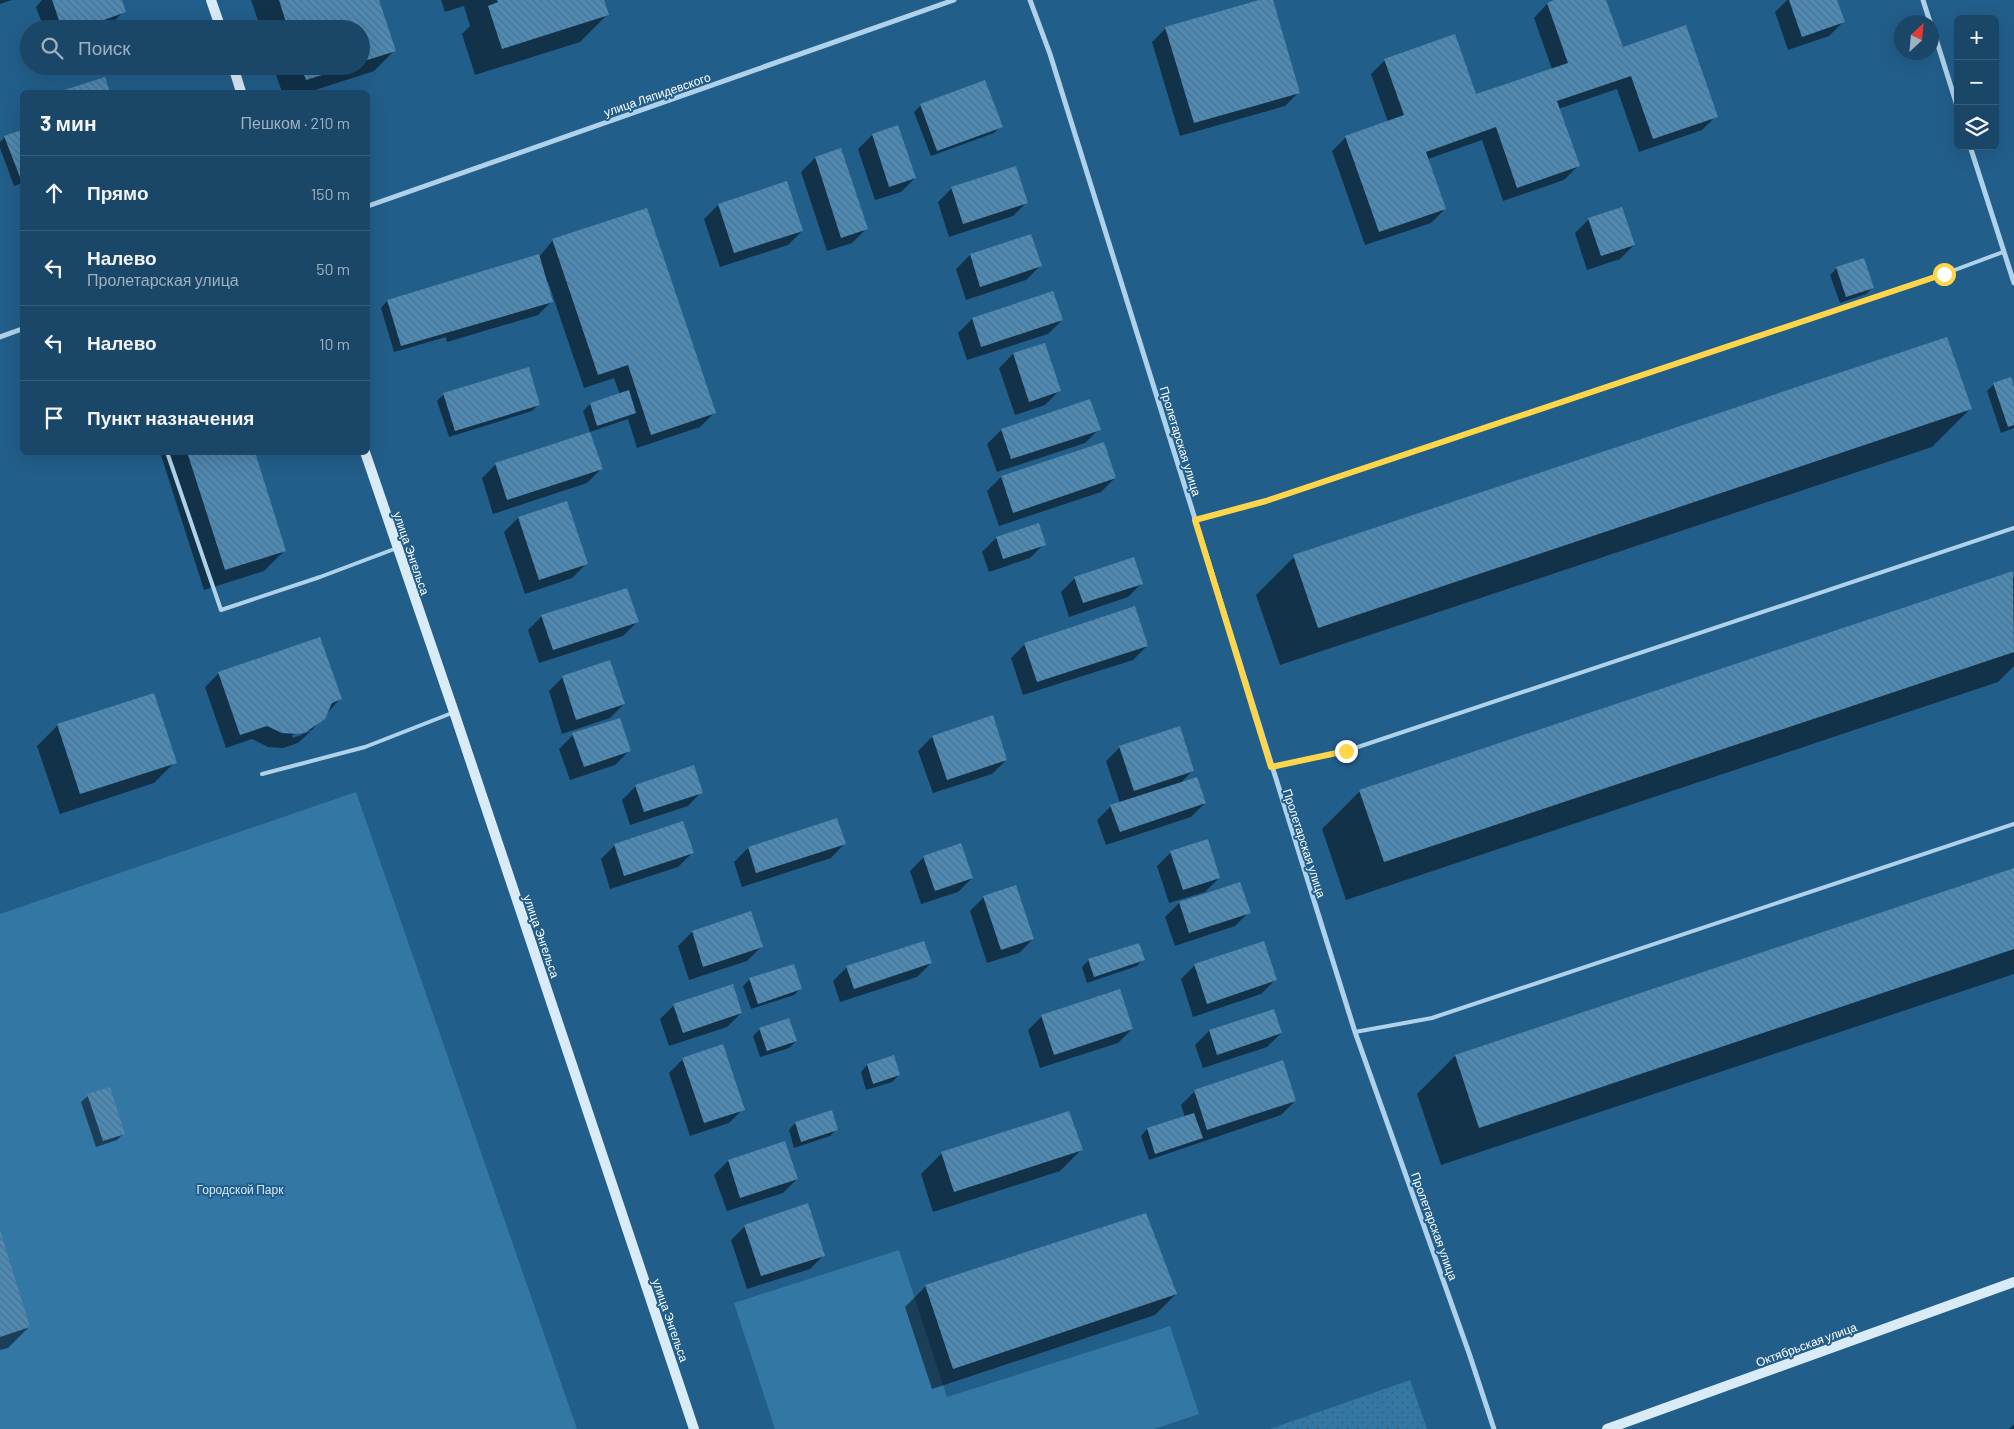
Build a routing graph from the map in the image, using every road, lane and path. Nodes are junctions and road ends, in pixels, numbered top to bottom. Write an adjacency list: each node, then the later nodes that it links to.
1 (211, 0): 6 (main road)
2 (954, 0): 12 (street, улица Ляпидевского)
3 (1030, 0): 19 (street, Пролетарская улица)
4 (1923, 0): 5 (street)
5 (1928, 15)
6 (218, 20)
7 (1939, 49): 10 (street)
8 (236, 75): 9 (main road)
9 (240, 90)
10 (1957, 105)
11 (1971, 150): 13 (street)
12 (370, 205)
13 (2003, 252): 14 (street); 19 (lane)
14 (2014, 283)
15 (20, 330): 16 (street)
16 (0, 337)
17 (168, 455): 21 (lane)
18 (365, 455): 21 (main road, улица Энгельса)
19 (1195, 520): 23 (street, Пролетарская улица)
20 (2014, 528): 23 (lane)
21 (397, 548): 22 (main road, улица Энгельса)
22 (454, 712): 24 (lane); 28 (main road, улица Энгельса)
23 (1271, 767): 26 (street, Пролетарская улица)
24 (262, 774)
25 (2014, 824): 26 (lane)
26 (1355, 1032): 29 (street, Пролетарская улица)
27 (2014, 1282): 30 (main road, Октябрьская улица)
28 (694, 1429)
29 (1494, 1429)
30 (1607, 1429)

